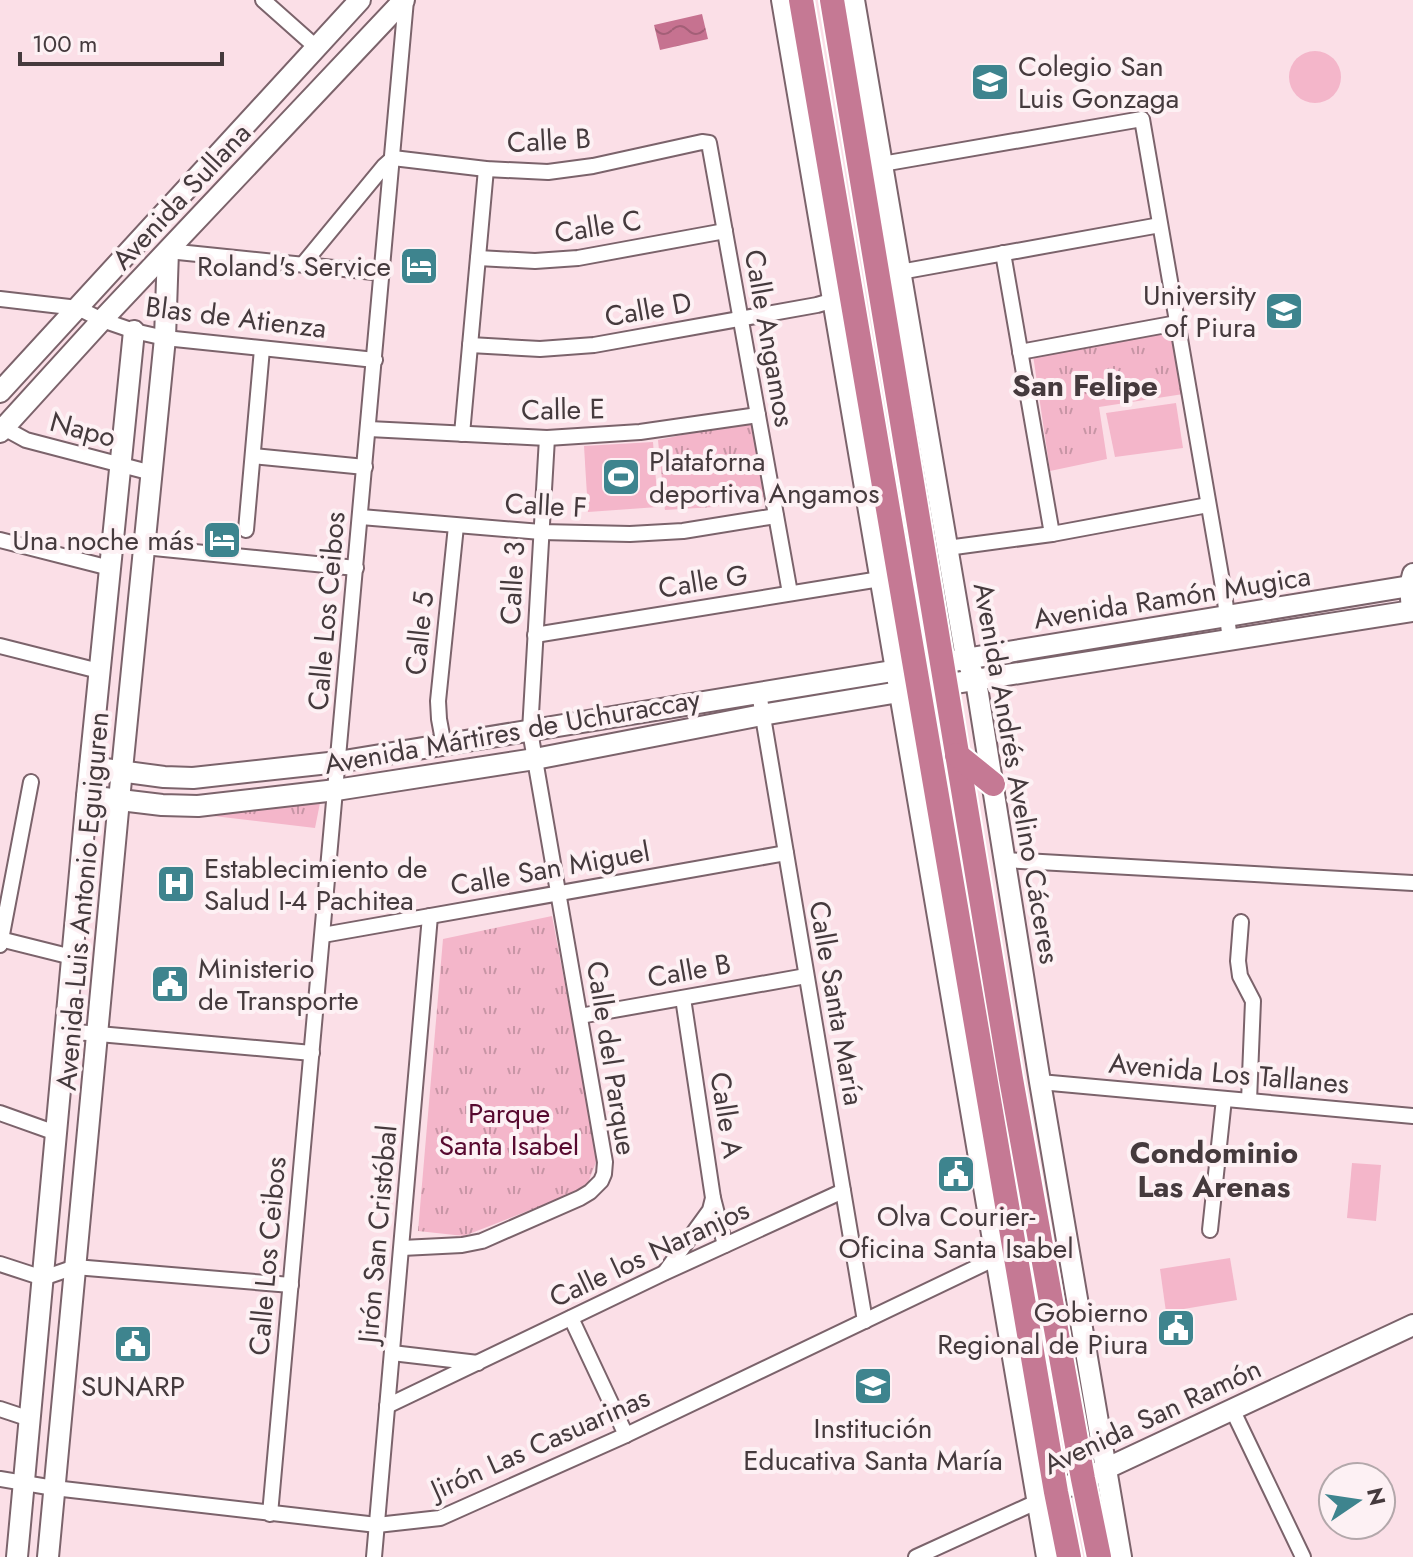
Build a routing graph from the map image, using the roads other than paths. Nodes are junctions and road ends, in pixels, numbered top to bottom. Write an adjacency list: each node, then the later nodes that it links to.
1 (263, 0): 8 (street)
2 (360, 0): 8 (street, Avenida Sullana)
3 (405, 0): 10 (street, Calle Los Ceibos); 15 (street, Avenida Sullana)
4 (782, 0): 22 (street)
5 (801, 0): 65 (highway)
6 (832, 0): 63 (highway, Avenida Andrés Avelino Cáceres)
7 (856, 0): 11 (street, Avenida Andrés Avelino Cáceres)
8 (317, 48): 23 (street, Avenida Sullana)
9 (705, 142): 12 (street, Calle B); 14 (street, Calle Angamos)
10 (393, 158): 12 (street, Calle B); 18 (street); 20 (street, Calle Los Ceibos)
11 (882, 164): 13 (street); 19 (street, Avenida Andrés Avelino Cáceres)
12 (486, 169): 17 (street)
13 (1160, 225): 16 (street); 26 (street)
14 (725, 231): 17 (street, Calle C); 24 (street, Calle Angamos)
15 (168, 251): 18 (street); 25 (street, Avenida Sullana); 28 (street, Avenida Luis Antonio Eguiguren)
16 (1003, 253): 19 (street); 31 (street)
17 (478, 258): 29 (street)
18 (304, 263): 20 (street)
19 (900, 272): 52 (street, Avenida Andrés Avelino Cáceres)
20 (383, 273): 32 (street, Calle Los Ceibos)
21 (0, 299): 23 (street, Blas de Atienza)
22 (834, 300): 24 (street, Calle D); 55 (street)
23 (78, 308): 25 (street, Blas de Atienza); 33 (street, Avenida Sullana)
24 (740, 318): 29 (street, Calle D); 34 (street, Calle Angamos)
25 (102, 320): 27 (street, Blas de Atienza); 36 (street, Avenida Sullana)
26 (1177, 323): 31 (street); 43 (street)
27 (134, 331): 28 (street, Blas de Atienza); 40 (street, Avenida Luis Antonio Eguiguren)
28 (165, 338): 30 (street, Blas de Atienza); 42 (street, Avenida Luis Antonio Eguiguren)
29 (470, 345): 37 (street)
30 (262, 349): 32 (street, Blas de Atienza); 39 (street)
31 (1020, 352): 49 (street)
32 (375, 360): 35 (street, Calle Los Ceibos)
33 (0, 392)
34 (758, 415): 38 (street, Calle E); 44 (street, Calle Angamos)
35 (369, 429): 37 (street, Calle E); 41 (street, Calle Los Ceibos)
36 (2, 430): 40 (street, Napo)
37 (462, 434): 38 (street, Calle E)
38 (547, 438): 48 (street, Calle 3)
39 (253, 456): 41 (street); 47 (street)
40 (120, 466): 42 (street, Napo); 53 (street, Avenida Luis Antonio Eguiguren)
41 (365, 467): 45 (street, Calle Los Ceibos)
42 (152, 473): 51 (street, Avenida Luis Antonio Eguiguren)
43 (1208, 505): 49 (street); 59 (street)
44 (776, 516): 48 (street, Calle F); 57 (street, Calle Angamos)
45 (361, 517): 46 (street, Calle F); 54 (street, Calle Los Ceibos)
46 (456, 526): 48 (street, Calle F); 70 (street, Calle 5)
47 (246, 530)
48 (541, 532): 60 (street, Calle 3)
49 (1052, 534): 52 (street)
50 (0, 540): 53 (street)
51 (144, 547): 54 (street); 75 (street, Avenida Luis Antonio Eguiguren)
52 (947, 548): 63 (street, Avenida Andrés Avelino Cáceres)
53 (110, 568): 64 (street, Avenida Luis Antonio Eguiguren)
54 (356, 568): 73 (street, Calle Los Ceibos)
55 (880, 579): 57 (street, Calle G); 65 (street)
56 (1411, 580): 58 (street); 59 (street, Avenida Ramón Mugica)
57 (790, 593): 60 (street, Calle G)
58 (1413, 614): 61 (street, Avenida Ramón Mugica)
59 (1226, 617): 61 (street); 63 (street, Avenida Ramón Mugica)
60 (535, 635): 69 (street, Calle 3)
61 (1230, 640): 66 (street, Avenida Ramón Mugica)
62 (0, 646): 64 (street)
63 (951, 669): 65 (street, Avenida Mártires de Uchuraccay); 66 (street, Avenida Ramón Mugica); 66 (street, Avenida Andrés Avelino Cáceres); 71 (highway, Avenida Andrés Avelino Cáceres)
64 (99, 671): 74 (street, Avenida Luis Antonio Eguiguren)
65 (907, 680): 67 (street, Avenida Mártires de Uchuraccay); 68 (street, Avenida Mártires de Uchuraccay); 107 (street); 128 (highway)
66 (976, 681): 77 (street, Avenida Andrés Avelino Cáceres)
67 (759, 693): 68 (street, Calle Santa María); 69 (street, Avenida Mártires de Uchuraccay)
68 (762, 715): 72 (street, Avenida Mártires de Uchuraccay); 81 (street, Calle Santa María)
69 (530, 731): 70 (street, Avenida Mártires de Uchuraccay); 72 (street, Calle del Parque)
70 (444, 746): 73 (street, Avenida Mártires de Uchuraccay)
71 (957, 755): 77 (highway); 125 (highway, Avenida Andrés Avelino Cáceres)
72 (535, 759): 78 (street, Avenida Mártires de Uchuraccay); 84 (street, Calle del Parque)
73 (338, 762): 75 (street, Avenida Mártires de Uchuraccay); 78 (street, Calle Los Ceibos)
74 (90, 767): 75 (street, Avenida Mártires de Uchuraccay); 79 (street, Avenida Luis Antonio Eguiguren)
75 (122, 772): 80 (street, Avenida Luis Antonio Eguiguren)
76 (31, 782): 88 (street)
77 (993, 784): 82 (street, Avenida Andrés Avelino Cáceres)
78 (336, 790): 80 (street, Avenida Mártires de Uchuraccay); 87 (street, Calle Los Ceibos)
79 (87, 796): 80 (street, Avenida Mártires de Uchuraccay); 89 (street, Avenida Luis Antonio Eguiguren)
80 (119, 800): 94 (street, Avenida Luis Antonio Eguiguren)
81 (786, 853): 84 (street, Calle San Miguel); 90 (street, Calle Santa María)
82 (1005, 860): 83 (street); 96 (street, Avenida Andrés Avelino Cáceres)
83 (1413, 883)
84 (558, 893): 85 (street, Calle San Miguel); 92 (street, Calle del Parque)
85 (430, 916): 87 (street, Calle San Miguel); 106 (street, Jirón San Cristóbal)
86 (1241, 922): 98 (street)
87 (323, 935): 95 (street, Calle Los Ceibos)
88 (0, 941): 89 (street)
89 (72, 957): 93 (street, Avenida Luis Antonio Eguiguren)
90 (806, 976): 91 (street, Calle B); 102 (street, Calle Santa María)
91 (683, 998): 92 (street, Calle B); 103 (street, Calle A)
92 (580, 1016): 106 (street, Calle del Parque)
93 (65, 1031): 94 (street); 101 (street, Avenida Luis Antonio Eguiguren)
94 (97, 1034): 95 (street); 109 (street, Avenida Luis Antonio Eguiguren)
95 (312, 1053): 112 (street, Calle Los Ceibos)
96 (1040, 1082): 97 (street, Avenida Los Tallanes); 123 (street, Avenida Andrés Avelino Cáceres)
97 (1224, 1099): 98 (street, Avenida Los Tallanes); 104 (street)
98 (1249, 1101): 100 (street, Avenida Los Tallanes)
99 (0, 1113): 101 (street)
100 (1413, 1116)
101 (56, 1133): 111 (street, Avenida Luis Antonio Eguiguren)
102 (843, 1191): 105 (street, Calle los Naranjos); 114 (street, Calle Santa María)
103 (713, 1198): 105 (street); 110 (street, Calle A)
104 (1210, 1230)
105 (725, 1245): 110 (street, Calle los Naranjos)
106 (402, 1248): 116 (street, Jirón San Cristóbal)
107 (996, 1258): 114 (street, Jirón Las Casuarinas); 128 (street)
108 (0, 1264): 111 (street)
109 (75, 1267): 111 (street); 112 (street); 127 (street, Avenida Luis Antonio Eguiguren)
110 (664, 1273): 113 (street, Calle los Naranjos)
111 (43, 1278): 121 (street, Avenida Luis Antonio Eguiguren)
112 (291, 1285): 129 (street, Calle Los Ceibos)
113 (571, 1318): 117 (street, Calle los Naranjos); 122 (street)
114 (865, 1321): 122 (street, Jirón Las Casuarinas)
115 (1413, 1325): 120 (street, Avenida San Ramón)
116 (392, 1353): 117 (street); 118 (street, Jirón San Cristóbal)
117 (479, 1363): 118 (street, Calle los Naranjos)
118 (387, 1406): 130 (street, Jirón San Cristóbal)
119 (0, 1409): 121 (street)
120 (1232, 1409): 123 (street, Avenida San Ramón); 139 (street)
121 (30, 1419): 126 (street, Avenida Luis Antonio Eguiguren)
122 (626, 1435): 130 (street, Jirón Las Casuarinas)
123 (1106, 1469): 125 (street, Avenida San Ramón); 138 (street, Avenida Andrés Avelino Cáceres)
124 (0, 1479): 126 (street, Jirón Las Casuarinas)
125 (1083, 1479): 128 (street, Avenida San Ramón); 137 (highway, Avenida Andrés Avelino Cáceres)
126 (24, 1484): 127 (street, Jirón Las Casuarinas); 131 (street, Avenida Luis Antonio Eguiguren)
127 (54, 1488): 129 (street, Jirón Las Casuarinas); 132 (street, Avenida Luis Antonio Eguiguren)
128 (1047, 1497): 134 (street, Avenida San Ramón); 135 (street); 136 (highway)
129 (270, 1514): 130 (street, Jirón Las Casuarinas)
130 (377, 1525): 133 (street, Jirón San Cristóbal)
131 (17, 1557)
132 (48, 1557)
133 (374, 1557)
134 (916, 1557)
135 (1047, 1557)
136 (1069, 1557)
137 (1099, 1557)
138 (1121, 1557)
139 (1303, 1557)

